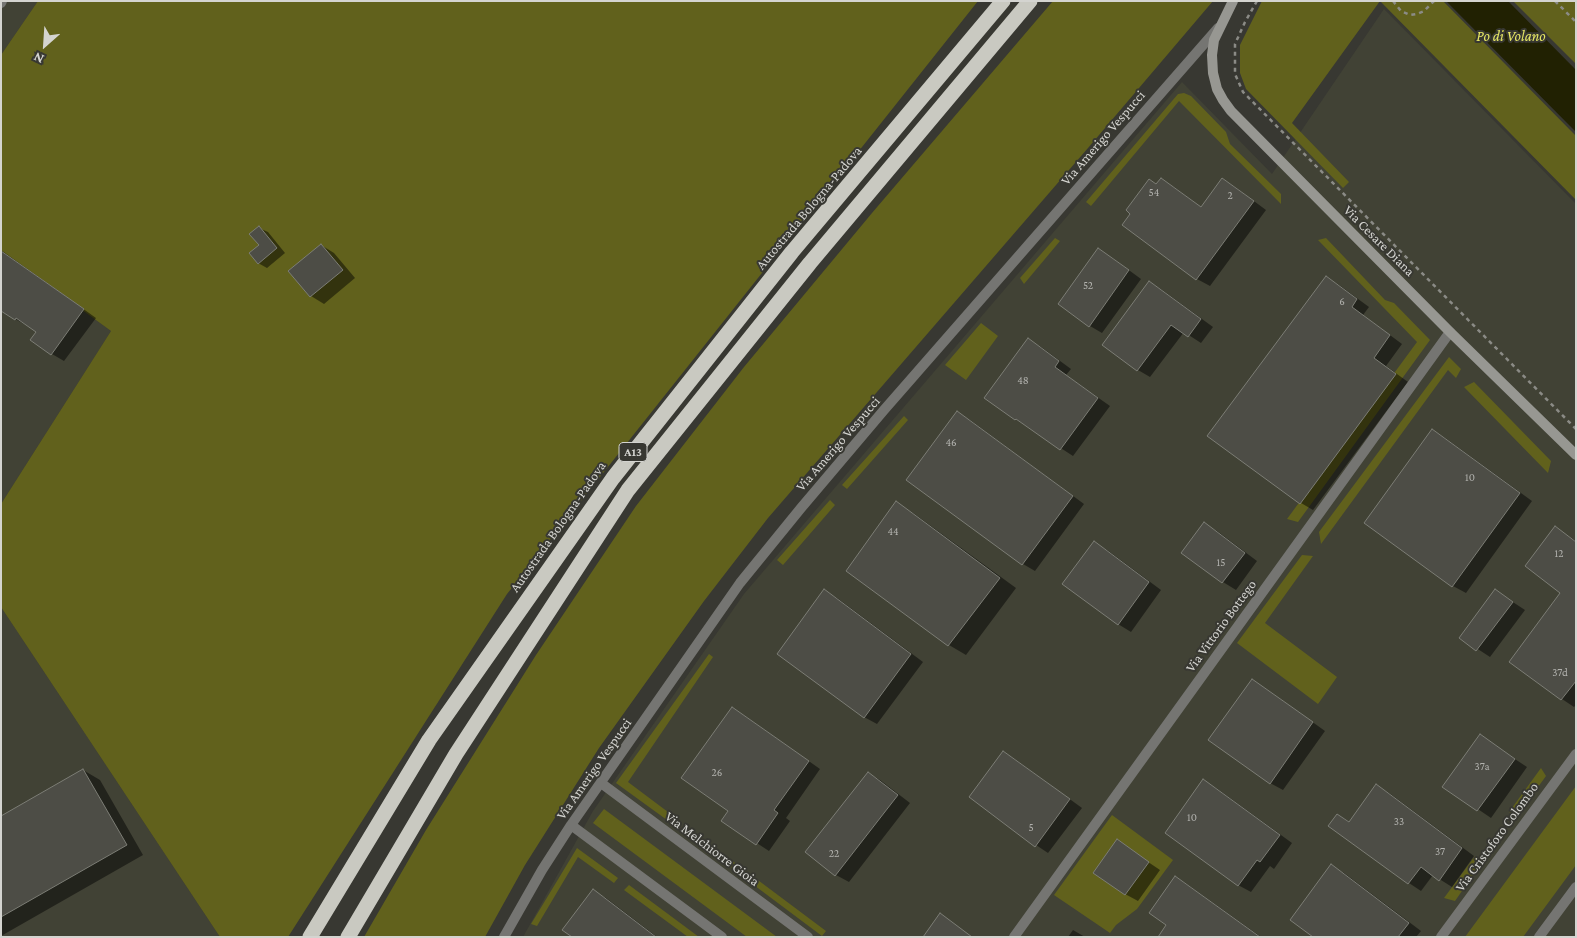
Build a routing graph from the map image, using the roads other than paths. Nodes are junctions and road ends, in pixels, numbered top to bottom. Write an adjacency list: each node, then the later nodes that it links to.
1 (1003, 1): 11 (highway, Autostrada Bologna-Padova / A13)
2 (1030, 1): 12 (highway, A13)
3 (1233, 1): 4 (main road, Via Amerigo Vespucci)
4 (1222, 23): 5 (main road, Via Cesare Diana); 8 (street, Via Amerigo Vespucci)
5 (1450, 332): 6 (main road, Via Cesare Diana); 16 (street, Via Vittorio Bottego)
6 (1576, 455)
7 (1576, 754): 17 (street, Via Cristoforo Colombo)
8 (601, 783): 9 (street, Via Amerigo Vespucci); 15 (street, Via Melchiorre Gioia)
9 (571, 825): 13 (street, Via Amerigo Vespucci); 14 (street)
10 (1576, 887): 18 (street)
11 (310, 937)
12 (348, 937)
13 (504, 937)
14 (722, 937)
15 (808, 937)
16 (1014, 937)
17 (1441, 937)
18 (1539, 937)

